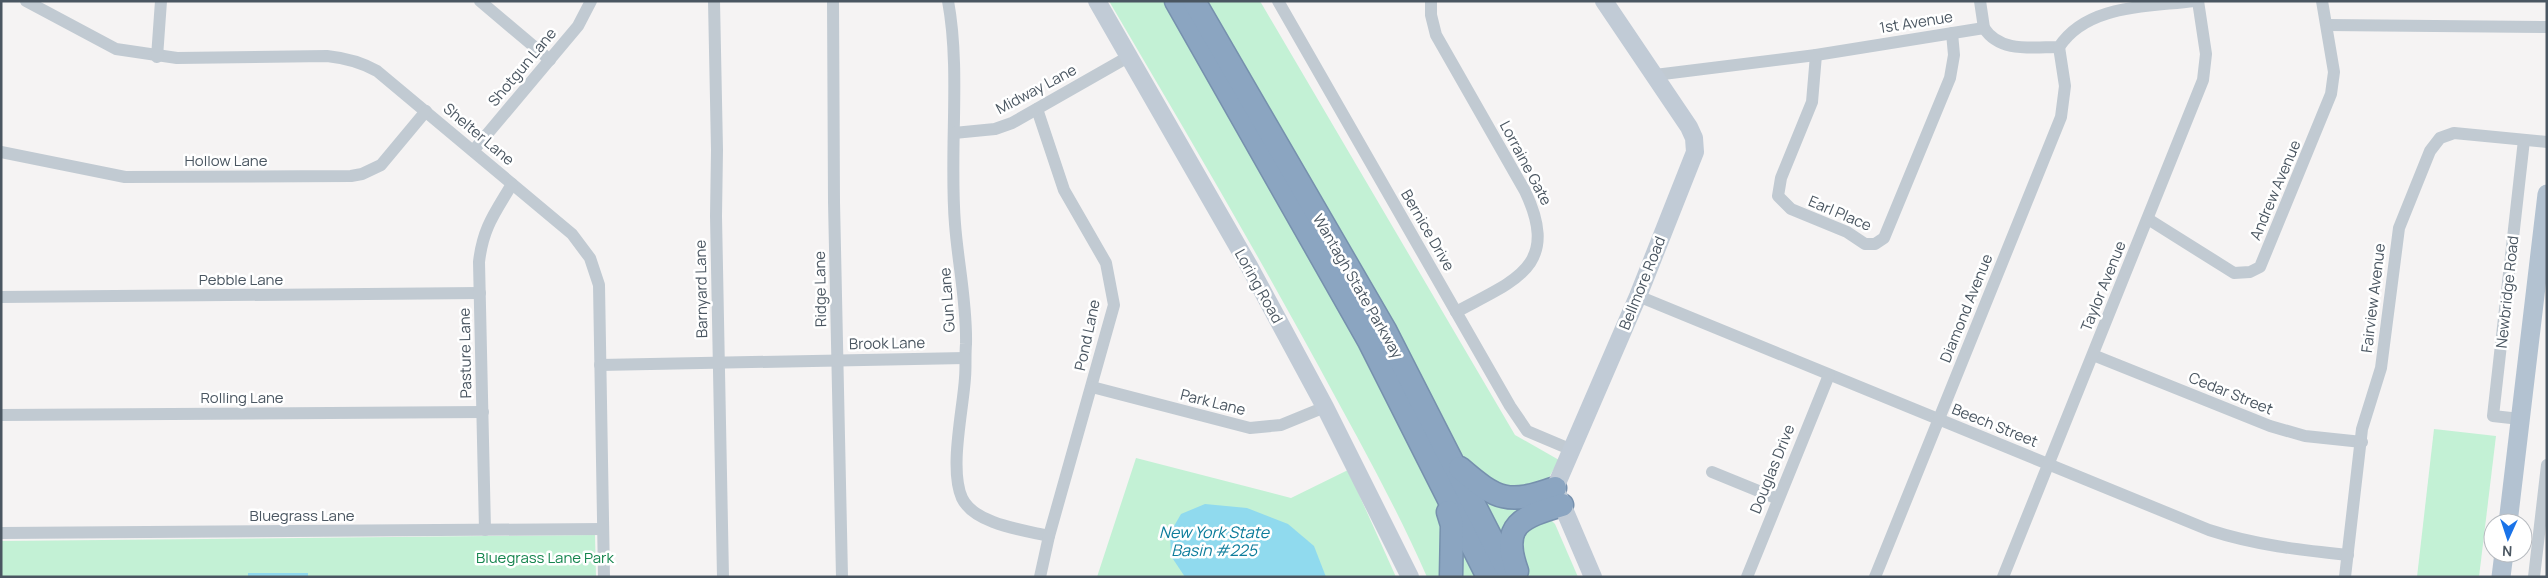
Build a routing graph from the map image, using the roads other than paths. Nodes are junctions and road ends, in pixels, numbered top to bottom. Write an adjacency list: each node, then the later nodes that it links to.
1 (26, 1): 25 (street, Shelter Lane)
2 (160, 1): 25 (street)
3 (480, 1): 26 (street)
4 (591, 1): 26 (street, Shotgun Lane)
5 (714, 1): 45 (street, Barnyard Lane)
6 (833, 1): 44 (street, Ridge Lane)
7 (948, 1): 30 (street, Gun Lane)
8 (1097, 1): 24 (street, Loring Road)
9 (1176, 1): 58 (highway, Wantagh State Parkway)
10 (1194, 1): 58 (highway, Wantagh State Parkway)
11 (1278, 1): 41 (street, Bernice Drive)
12 (1431, 1): 41 (street, Lorraine Gate)
13 (1604, 1): 27 (street, Bellmore Road)
14 (1980, 1): 20 (street)
15 (2194, 1): 22 (street)
16 (2198, 1): 37 (street, Taylor Avenue)
17 (2322, 1): 18 (street, Andrew Avenue)
18 (2327, 25): 19 (street); 37 (street, Andrew Avenue)
19 (2547, 27)
20 (1984, 28): 21 (street, 1st Avenue); 22 (street)
21 (1952, 33): 23 (street, 1st Avenue); 23 (street, Earl Place)
22 (2059, 47): 53 (street, Diamond Avenue)
23 (1816, 54): 27 (street, 1st Avenue)
24 (1128, 56): 28 (street, Midway Lane); 49 (street, Loring Road)
25 (157, 57): 29 (street, Shelter Lane)
26 (550, 60): 33 (street, Shotgun Lane)
27 (1655, 75): 40 (street, Bellmore Road)
28 (1037, 109): 30 (street, Midway Lane); 48 (street, Pond Lane)
29 (426, 111): 33 (street, Shelter Lane); 34 (street, Hollow Lane)
30 (954, 133): 43 (street, Gun Lane)
31 (2524, 140): 32 (street, Fairview Avenue); 52 (street, Newbridge Road); 54 (street, Fairview Avenue)
32 (2547, 142)
33 (473, 150): 35 (street, Shelter Lane)
34 (1, 152)
35 (512, 184): 38 (street, Pasture Lane); 46 (street, Shelter Lane)
36 (2547, 194): 52 (main road, Newbridge Road)
37 (2148, 219): 42 (street, Taylor Avenue)
38 (480, 293): 39 (street, Pebble Lane); 50 (street, Pasture Lane)
39 (1, 296)
40 (1638, 296): 47 (street, Beech Street); 55 (street, Bellmore Road)
41 (1456, 312): 55 (street, Bernice Drive)
42 (2093, 355): 54 (street, Cedar Street); 56 (street, Taylor Avenue)
43 (965, 358): 44 (street, Brook Lane); 66 (street, Gun Lane)
44 (837, 360): 45 (street, Brook Lane); 72 (street, Ridge Lane)
45 (719, 362): 46 (street, Brook Lane); 71 (street, Barnyard Lane)
46 (600, 365): 63 (street, Shelter Lane)
47 (1829, 375): 53 (street, Beech Street); 61 (street, Douglas Drive)
48 (1092, 387): 49 (street, Park Lane); 66 (street, Pond Lane)
49 (1325, 407): 74 (street, Loring Road)
50 (483, 412): 51 (street, Rolling Lane); 64 (street, Pasture Lane)
51 (1, 415)
52 (2520, 419): 62 (main road, Newbridge Road)
53 (1939, 420): 56 (street, Beech Street); 81 (street, Diamond Avenue)
54 (2362, 442): 67 (street, Fairview Avenue)
55 (1572, 450): 60 (street, Bellmore Road)
56 (2048, 464): 67 (street, Beech Street); 69 (street, Taylor Avenue)
57 (2547, 465): 84 (street)
58 (1444, 466): 60 (highway); 75 (highway); 76 (highway, Wantagh State Parkway); 77 (highway, Wantagh State Parkway)
59 (1712, 472): 61 (street)
60 (1559, 496): 78 (highway); 79 (street)
61 (1778, 499): 80 (street, Douglas Drive)
62 (2509, 513)
63 (603, 529): 64 (street, Bluegrass Lane); 70 (street, Shelter Lane)
64 (485, 530): 65 (street, Bluegrass Lane)
65 (1, 533)
66 (1049, 536): 73 (street, Pond Lane)
67 (2348, 555): 82 (street, Fairview Avenue)
68 (2503, 563): 83 (main road)
69 (2006, 576)
70 (604, 577)
71 (723, 577)
72 (842, 577)
73 (1040, 577)
74 (1410, 577)
75 (1451, 577)
76 (1488, 577)
77 (1511, 577)
78 (1519, 577)
79 (1593, 577)
80 (1746, 577)
81 (1875, 577)
82 (2346, 577)
83 (2501, 577)
84 (2534, 577)

